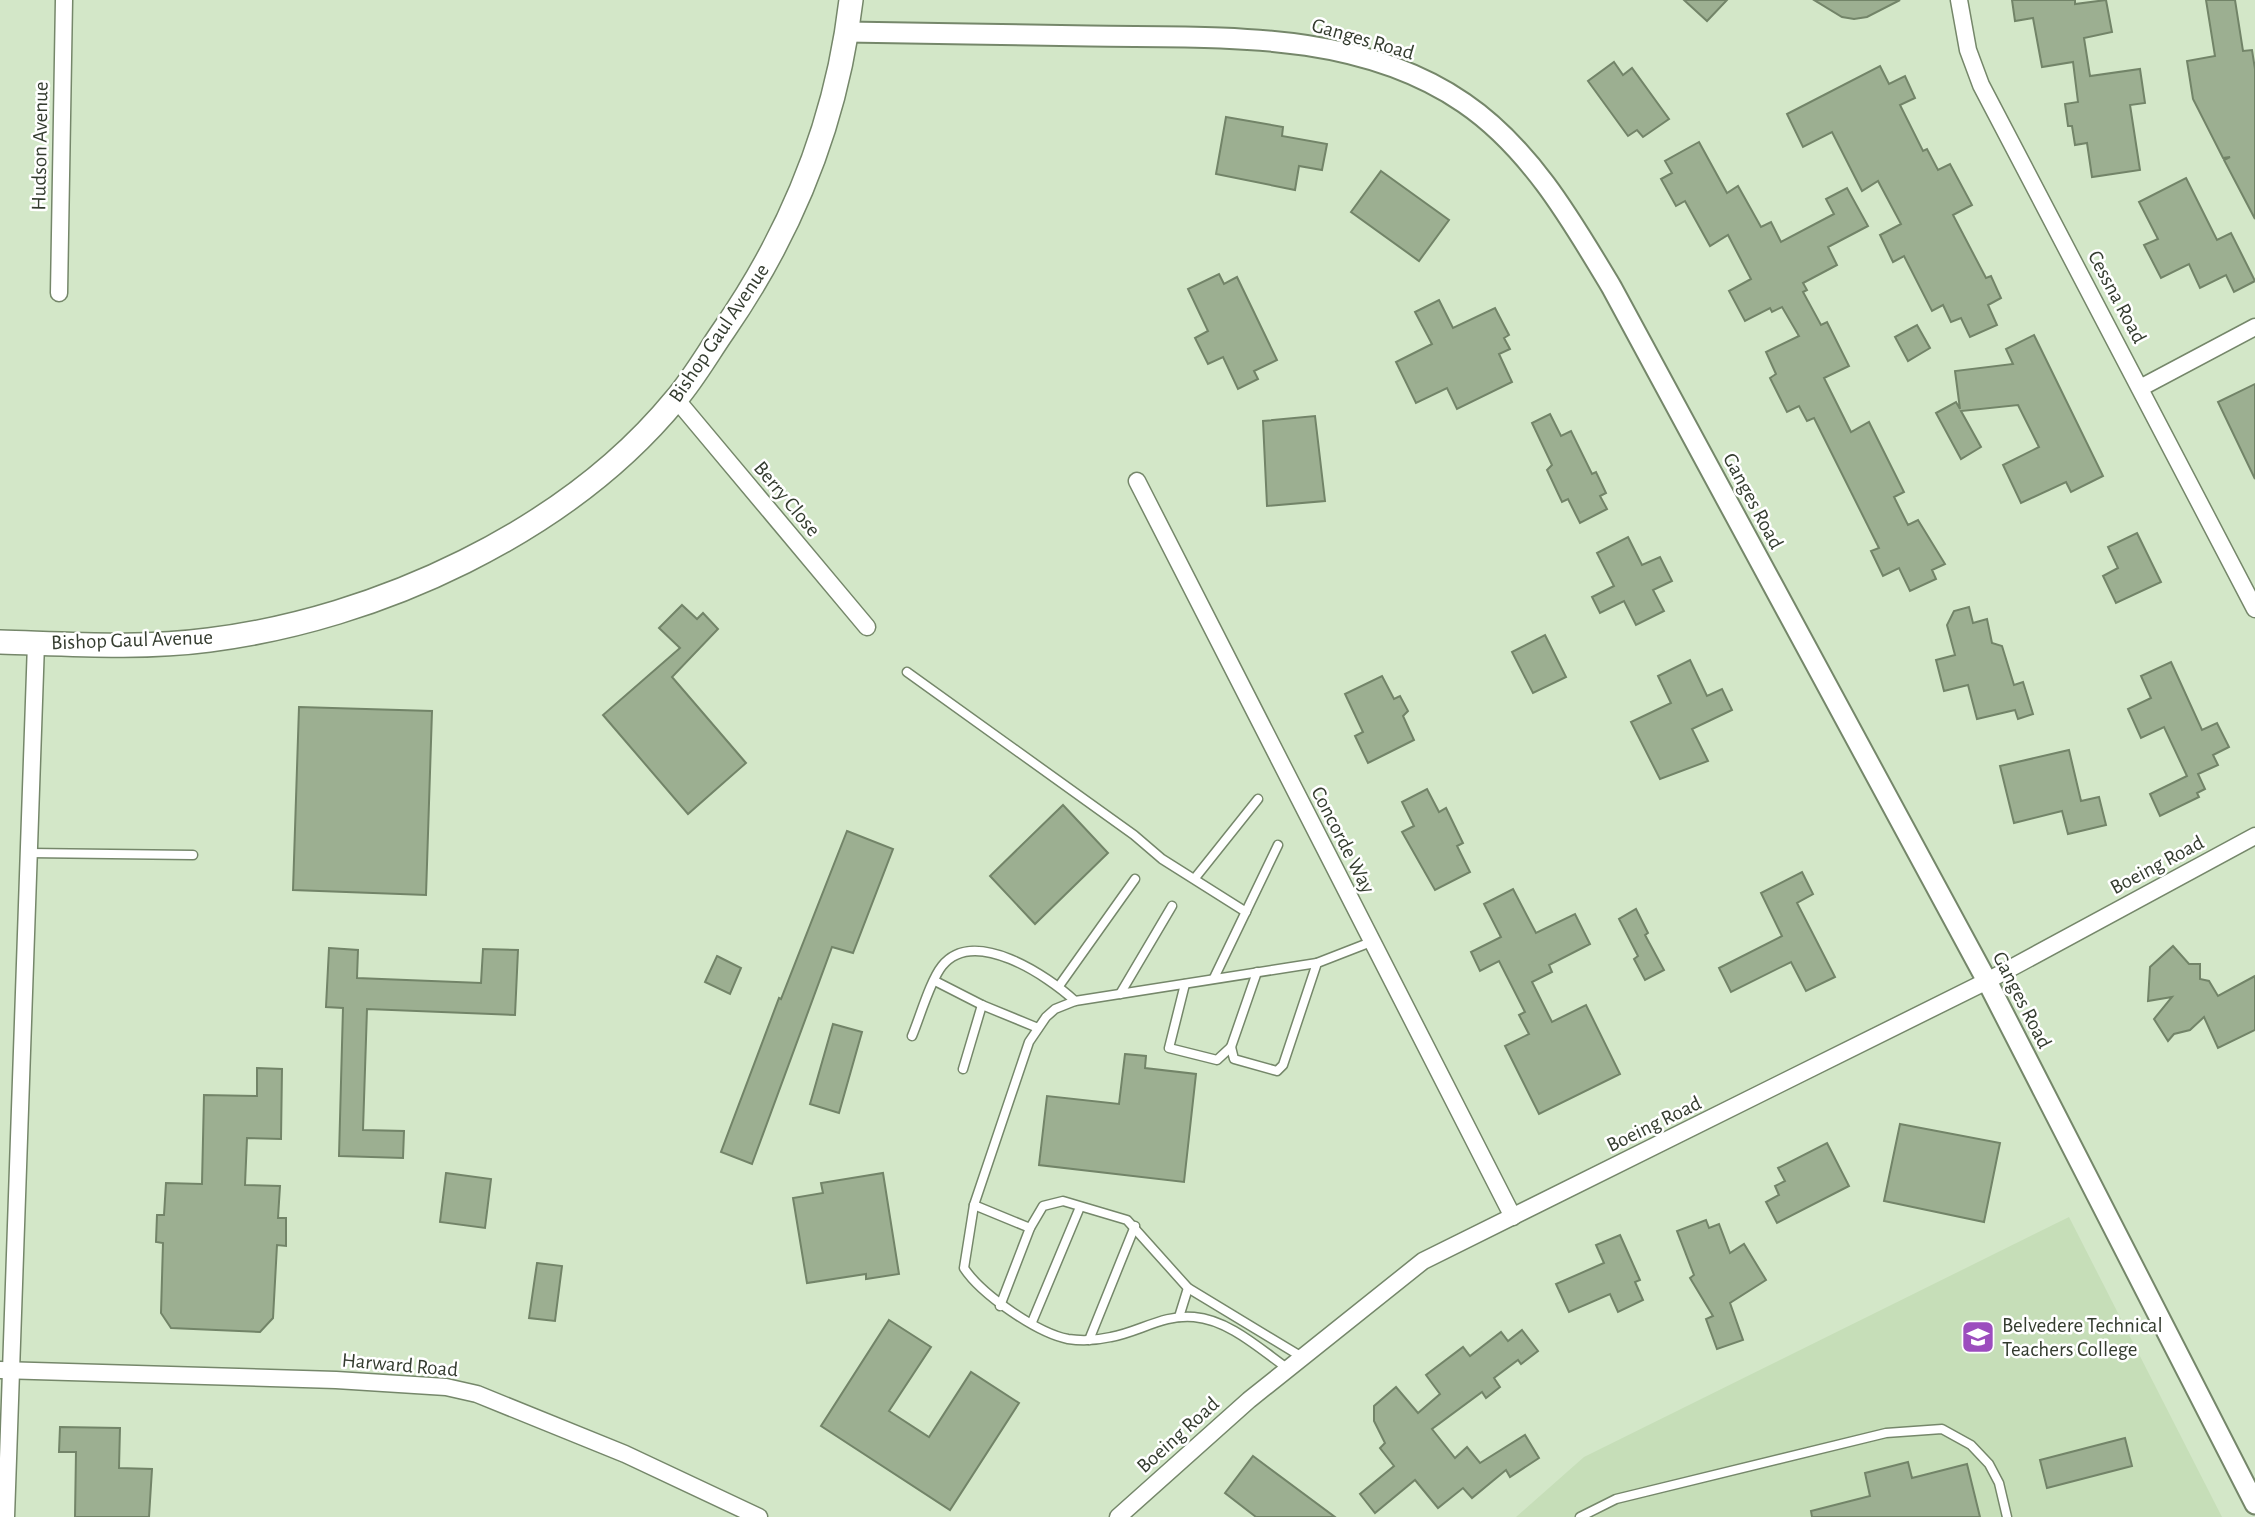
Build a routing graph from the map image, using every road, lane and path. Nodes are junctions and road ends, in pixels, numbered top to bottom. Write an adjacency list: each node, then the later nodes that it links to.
1 (64, 0): 5 (street, Hudson Avenue)
2 (851, 0): 4 (main road, Bishop Gaul Avenue)
3 (1959, 0): 7 (street, Cessna Road)
4 (847, 32): 8 (main road, Bishop Gaul Avenue); 29 (street, Ganges Road)
5 (58, 293)
6 (2255, 327): 7 (street)
7 (2142, 387): 10 (street, Cessna Road)
8 (676, 399): 11 (street, Berry Close); 13 (main road, Bishop Gaul Avenue)
9 (1137, 481): 24 (street, Concorde Way)
10 (2255, 609)
11 (867, 627)
12 (0, 642): 13 (main road, Bishop Gaul Avenue)
13 (36, 643): 18 (street)
14 (907, 672): 20 (lane)
15 (1258, 799): 20 (lane)
16 (2255, 836): 29 (street, Boeing Road)
17 (1278, 845): 23 (lane)
18 (29, 853): 19 (lane); 51 (street)
19 (193, 855)
20 (1195, 878): 23 (lane)
21 (1135, 879): 31 (lane)
22 (1172, 906): 32 (lane)
23 (1246, 912): 27 (lane)
24 (1371, 942): 25 (lane); 41 (street, Concorde Way)
25 (1317, 963): 26 (lane); 37 (lane)
26 (1257, 972): 27 (lane); 37 (lane)
27 (1214, 978): 30 (lane)
28 (935, 981): 31 (lane); 34 (lane); 36 (lane)
29 (1987, 981): 41 (street, Boeing Road); 52 (street, Ganges Road)
30 (1185, 984): 32 (lane); 37 (lane)
31 (1059, 986): 33 (lane)
32 (1121, 994): 33 (lane)
33 (1075, 1001): 35 (lane)
34 (982, 1005): 35 (lane); 38 (lane)
35 (1038, 1028): 39 (lane)
36 (912, 1036)
37 (1231, 1047)
38 (963, 1069)
39 (974, 1205): 43 (lane); 45 (lane)
40 (1080, 1207): 42 (lane); 43 (lane); 47 (lane)
41 (1513, 1217): 49 (street, Boeing Road)
42 (1135, 1226): 44 (lane); 48 (lane)
43 (1030, 1228): 45 (lane)
44 (1188, 1288): 46 (lane); 49 (lane)
45 (1000, 1306): 47 (lane)
46 (1179, 1317): 48 (lane); 50 (lane)
47 (1032, 1322): 48 (lane)
48 (1089, 1340)
49 (1302, 1357): 50 (street, Boeing Road)
50 (1287, 1368): 55 (street, Boeing Road)
51 (6, 1370): 53 (street); 54 (street, Harward Road)
52 (2255, 1504)
53 (6, 1517)
54 (759, 1517)
55 (1118, 1517)
56 (1580, 1517): 57 (lane)
57 (2007, 1517)

